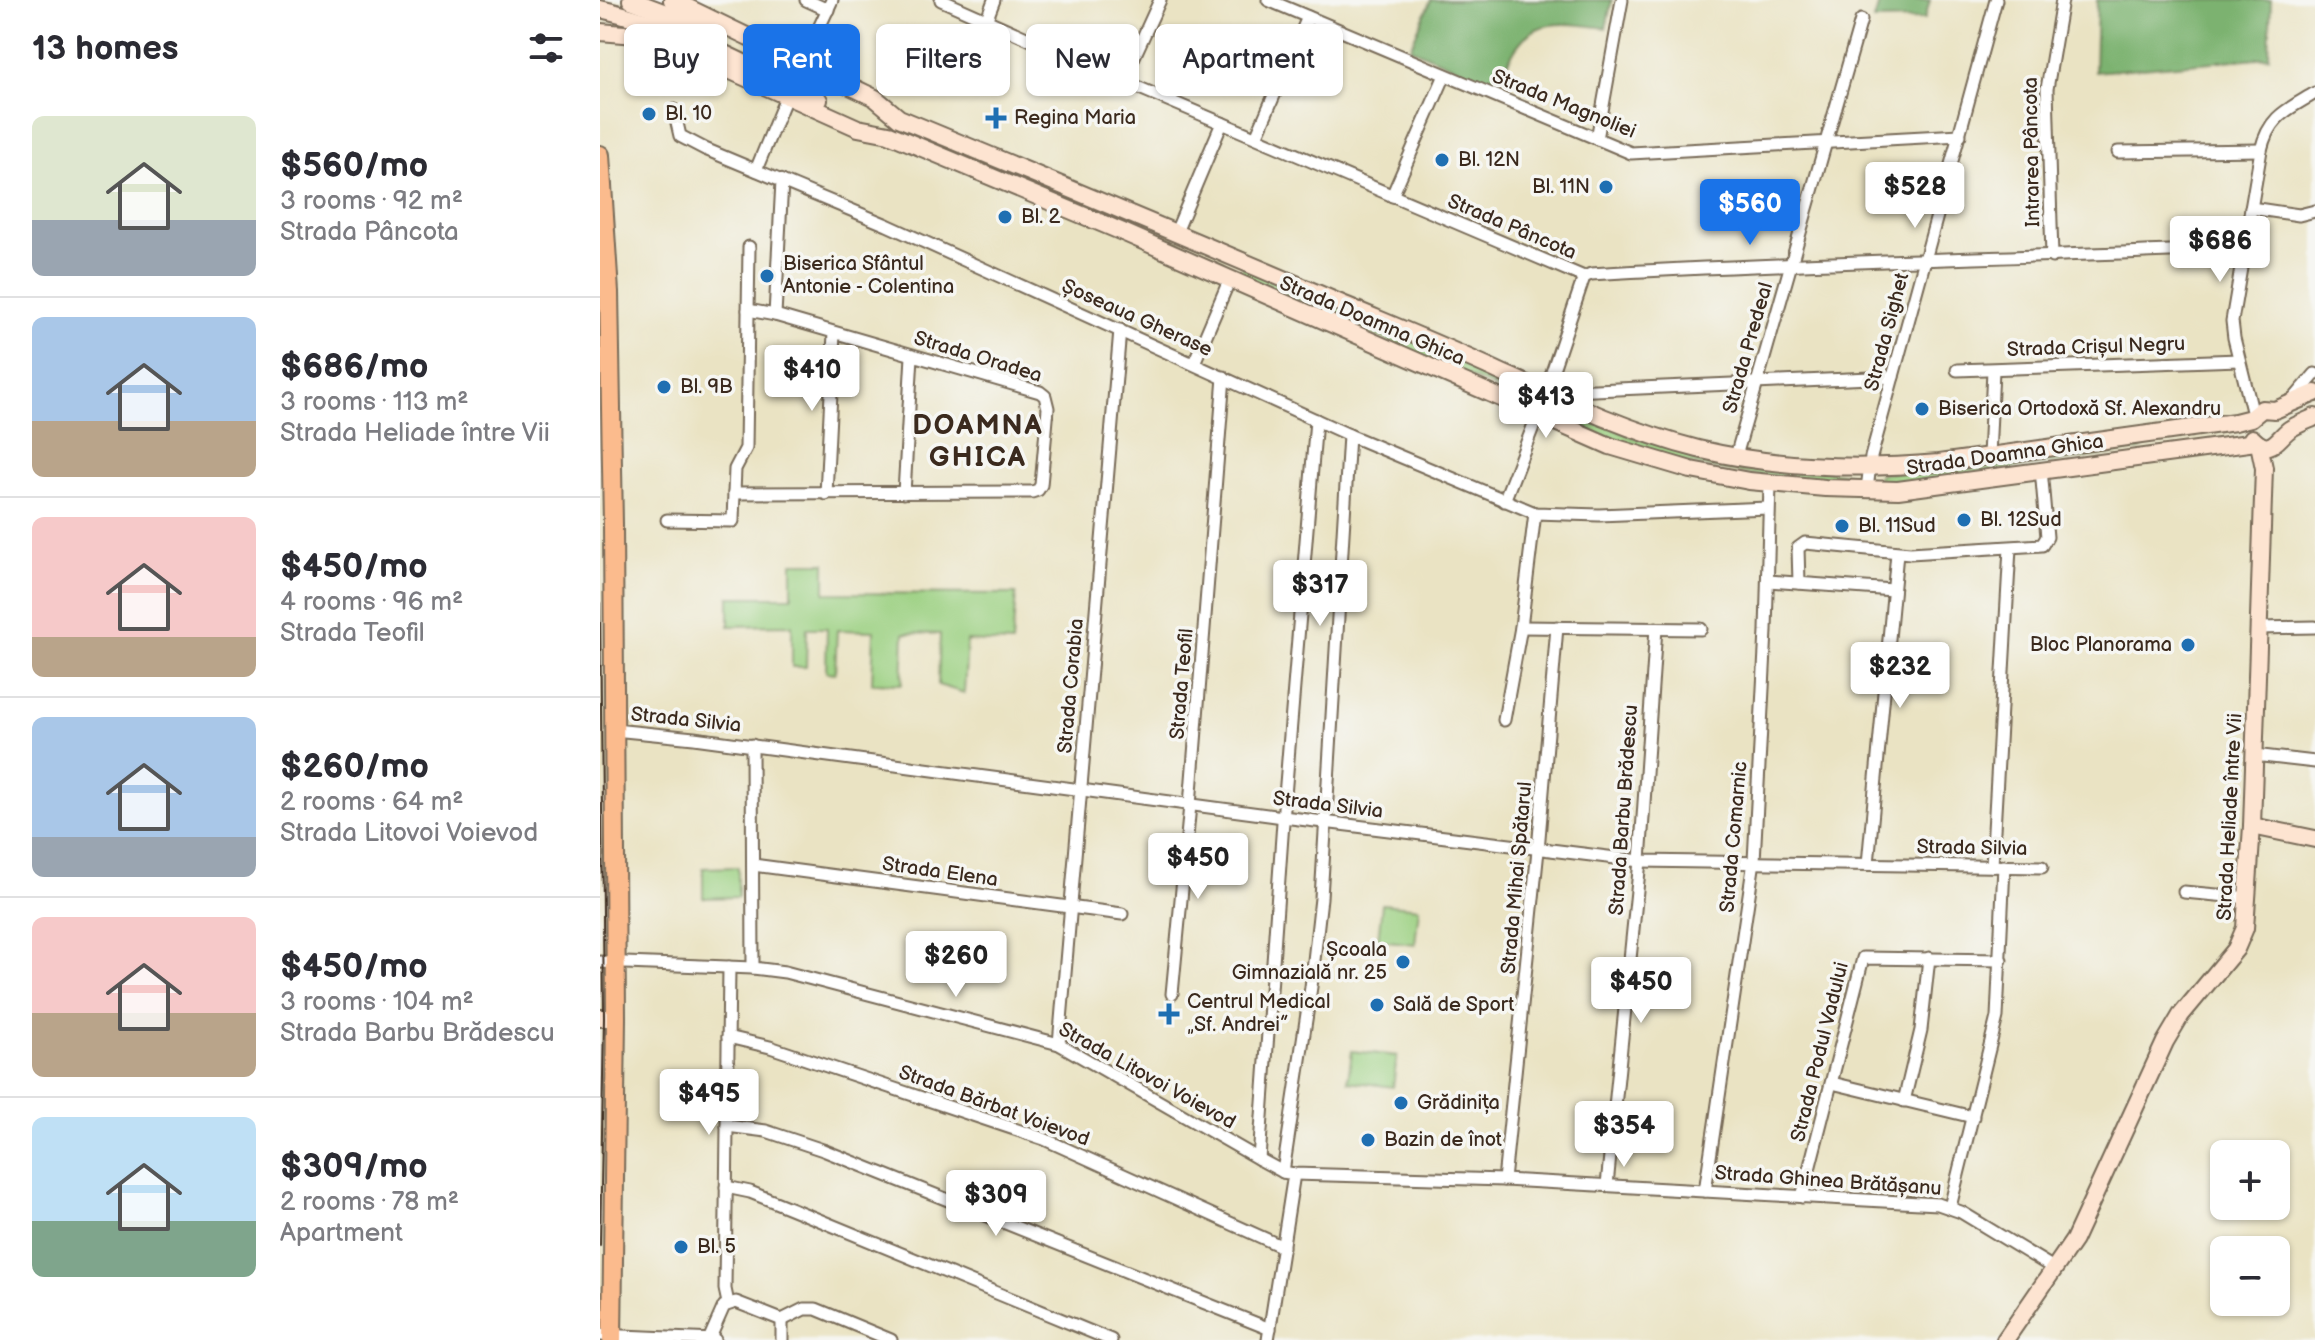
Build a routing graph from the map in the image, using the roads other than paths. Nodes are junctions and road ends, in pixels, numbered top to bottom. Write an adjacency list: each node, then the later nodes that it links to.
1 (631, 0): 17 (main road)
2 (672, 0): 20 (main road, Strada Doamna Ghica)
3 (806, 0): 11 (street)
4 (941, 0): 15 (street, Strada Pâncota)
5 (994, 0): 15 (street)
6 (1160, 0): 23 (street)
7 (1268, 0): 13 (street, Strada Magnoliei)
8 (1622, 0): 36 (street)
9 (1996, 0): 34 (street, Strada Sighet)
10 (2062, 0): 49 (street, Intrarea Pâncota)
11 (830, 5): 18 (street)
12 (600, 9): 16 (main road)
13 (1308, 17): 25 (street, Strada Magnoliei); 35 (street)
14 (1861, 20): 37 (street, Strada Predeal)
15 (986, 21): 21 (street, Strada Pâncota)
16 (654, 24)
17 (680, 24)
18 (821, 24)
19 (600, 32): 29 (main road, Strada Doamna Ghica)
20 (743, 34)
21 (1026, 39)
22 (727, 46): 31 (main road)
23 (1139, 46)
24 (727, 48): 33 (main road)
25 (1445, 75): 36 (street, Strada Magnoliei); 43 (street)
26 (1139, 88): 32 (street, Strada Pâncota)
27 (860, 90): 31 (main road, Strada Doamna Ghica)
28 (2315, 93): 38 (street)
29 (786, 97): 33 (main road, Strada Doamna Ghica); 41 (street)
30 (674, 110): 41 (street, Șoseaua Gherase)
31 (899, 118): 46 (main road, Strada Doamna Ghica)
32 (1222, 123): 35 (street, Strada Pâncota); 46 (street)
33 (889, 134): 53 (main road, Strada Doamna Ghica)
34 (1960, 135): 37 (street, Strada Magnoliei); 50 (street, Strada Sighet)
35 (1256, 137): 43 (street, Strada Pâncota)
36 (1597, 139): 37 (street, Strada Magnoliei)
37 (1828, 142): 51 (street, Strada Predeal)
38 (2261, 150): 39 (street); 44 (street)
39 (2118, 152)
40 (600, 155): 104 (main road)
41 (756, 170): 42 (street, Șoseaua Gherase)
42 (782, 181): 55 (street); 56 (street, Șoseaua Gherase)
43 (1392, 196): 52 (street, Strada Pâncota)
44 (2251, 208): 45 (street); 48 (street)
45 (2315, 211)
46 (1176, 232): 67 (main road, Strada Doamna Ghica)
47 (749, 247): 54 (street)
48 (2243, 248): 49 (street, Strada Pâncota); 59 (street)
49 (2052, 257): 50 (street, Strada Pâncota)
50 (1925, 260): 51 (street, Strada Pâncota); 65 (street, Strada Sighet)
51 (1792, 263): 52 (street, Strada Pâncota); 66 (street, Strada Predeal)
52 (1584, 277): 67 (street)
53 (1229, 281): 60 (street); 70 (main road, Strada Doamna Ghica)
54 (748, 310): 55 (street, Strada Oradea); 85 (street)
55 (775, 315): 57 (street, Strada Oradea)
56 (1120, 330): 60 (street, Șoseaua Gherase); 108 (street, Strada Corabia)
57 (834, 333): 58 (street, Strada Oradea); 87 (street)
58 (912, 356): 86 (street); 86 (street, Strada Oradea)
59 (2239, 360): 62 (street, Strada Crișul Negru); 71 (street)
60 (1194, 363): 64 (street, Șoseaua Gherase)
61 (1957, 370): 62 (street)
62 (1993, 370): 80 (street, Strada Crișul Negru)
63 (2315, 374): 69 (street)
64 (1224, 377): 73 (street, Șoseaua Gherase); 109 (street, Strada Teofil)
65 (1893, 377): 66 (street); 81 (street, Strada Sighet)
66 (1756, 384): 67 (street); 79 (street, Strada Predeal)
67 (1545, 392): 70 (street); 79 (main road, Strada Doamna Ghica)
68 (2315, 393): 69 (main road, Strada Doamna Ghica)
69 (2282, 406): 71 (main road, Strada Doamna Ghica); 74 (main road)
70 (1538, 414): 83 (main road, Strada Doamna Ghica); 88 (street)
71 (2252, 416): 75 (main road, Strada Doamna Ghica); 77 (main road)
72 (2315, 417): 74 (main road)
73 (1316, 420): 76 (street, Șoseaua Gherase); 110 (street)
74 (2286, 431): 77 (main road)
75 (2149, 434): 78 (main road); 80 (main road, Strada Doamna Ghica)
76 (1349, 435): 88 (street, Șoseaua Gherase); 111 (street)
77 (2263, 444): 78 (main road, Strada Doamna Ghica); 101 (main road, Strada Heliade între Vii)
78 (2151, 454): 82 (main road, Strada Doamna Ghica)
79 (1736, 456): 81 (main road, Strada Doamna Ghica)
80 (1989, 456): 81 (main road, Strada Doamna Ghica)
81 (1869, 467): 84 (street, Strada Sighet)
82 (2041, 469): 84 (main road, Strada Doamna Ghica); 92 (street)
83 (1770, 484): 84 (main road, Strada Doamna Ghica); 89 (street, Strada Comarnic)
84 (1867, 489)
85 (734, 493): 87 (street, Strada Oradea); 91 (street)
86 (904, 493): 87 (street, Strada Oradea)
87 (826, 494)
88 (1504, 501): 90 (street, Șoseaua Gherase)
89 (1768, 508): 90 (street, Șoseaua Gherase); 94 (street, Strada Comarnic)
90 (1535, 513): 97 (street)
91 (667, 520)
92 (2010, 548): 93 (street); 119 (street)
93 (1897, 553): 95 (street); 96 (street)
94 (1768, 581): 95 (street); 116 (street, Strada Comarnic)
95 (1799, 583): 96 (street)
96 (1893, 590): 117 (street)
97 (1521, 627): 98 (street); 103 (street)
98 (1557, 627): 100 (street); 114 (street, Strada Mihai Spătarul)
99 (2315, 627): 101 (street)
100 (1656, 628): 102 (street); 115 (street, Strada Barbu Brădescu)
101 (2258, 628): 106 (main road, Strada Heliade între Vii)
102 (1701, 629)
103 (1504, 720)
104 (614, 730): 105 (street, Strada Silvia); 127 (main road)
105 (752, 745): 108 (street, Strada Silvia); 118 (street)
106 (2254, 755): 107 (street); 112 (main road, Strada Heliade între Vii)
107 (2315, 762)
108 (1081, 789): 109 (street, Strada Silvia); 123 (street, Strada Corabia)
109 (1190, 805): 110 (street, Strada Silvia); 130 (street, Strada Teofil)
110 (1283, 817): 111 (street, Strada Silvia); 138 (street)
111 (1326, 823): 114 (street, Strada Silvia); 139 (street)
112 (2252, 826): 113 (main road); 122 (main road, Strada Heliade între Vii)
113 (2315, 839)
114 (1538, 850): 115 (street, Strada Silvia); 140 (street, Strada Mihai Spătarul)
115 (1640, 861): 116 (street, Strada Silvia); 141 (street, Strada Barbu Brădescu)
116 (1754, 861): 117 (street, Strada Silvia); 143 (street, Strada Comarnic)
117 (1868, 864): 119 (street, Strada Silvia)
118 (753, 865): 123 (street, Strada Elena); 129 (street)
119 (1998, 866): 120 (street, Strada Silvia); 126 (street)
120 (2042, 867)
121 (2184, 892): 122 (street)
122 (2249, 898): 147 (main road, Strada Heliade între Vii)
123 (1071, 908): 124 (street, Strada Elena); 133 (street, Strada Corabia)
124 (1122, 914)
125 (1929, 958): 126 (street, Strada Podul Vadului); 134 (street, Strada Podul Vadului); 135 (street)
126 (2001, 960): 136 (street)
127 (608, 962): 128 (street, Strada Litovoi Voievod); 131 (main road)
128 (729, 967): 129 (street, Strada Litovoi Voievod); 132 (street)
129 (753, 968): 133 (street, Strada Litovoi Voievod)
130 (1172, 994)
131 (608, 1018): 151 (main road)
132 (728, 1037): 137 (street); 146 (street, Strada Bărbat Voievod)
133 (1059, 1044): 138 (street, Strada Litovoi Voievod)
134 (1832, 1083): 135 (street); 144 (street, Strada Podul Vadului)
135 (1904, 1101): 136 (street)
136 (1973, 1117): 145 (street)
137 (727, 1126): 142 (street); 150 (street)
138 (1259, 1159): 139 (street, Strada Litovoi Voievod)
139 (1288, 1173): 140 (street, Strada Ghinea Brătășanu); 146 (street)
140 (1504, 1180): 141 (street, Strada Ghinea Brătășanu)
141 (1607, 1185): 143 (street, Strada Ghinea Brătășanu)
142 (726, 1187): 148 (street); 156 (street)
143 (1705, 1191): 144 (street, Strada Ghinea Brătășanu)
144 (1802, 1197): 145 (street, Strada Ghinea Brătășanu)
145 (1950, 1207): 147 (street, Strada Ghinea Brătășanu)
146 (1283, 1247): 150 (street)
147 (2055, 1269): 157 (main road, Strada Heliade între Vii)
148 (728, 1303): 149 (street); 152 (street)
149 (782, 1320): 154 (street); 155 (street)
150 (1269, 1334)
151 (608, 1337): 152 (street)
152 (709, 1340): 153 (street)
153 (715, 1340)
154 (782, 1340)
155 (891, 1340)
156 (1111, 1340)
157 (2005, 1340)

